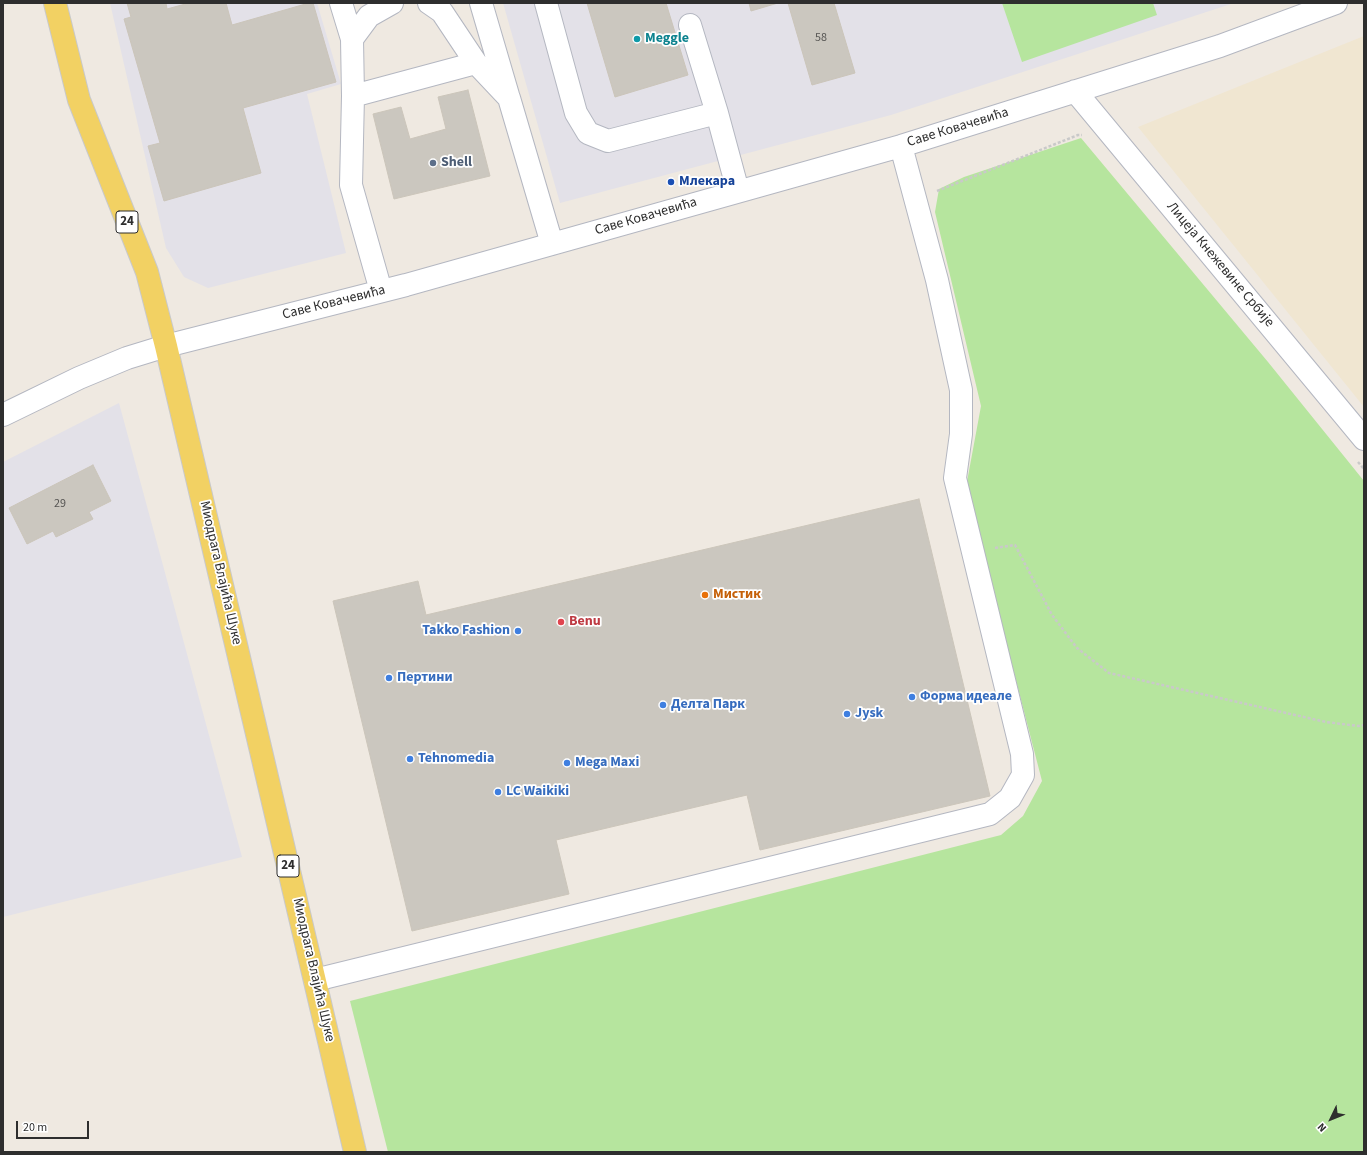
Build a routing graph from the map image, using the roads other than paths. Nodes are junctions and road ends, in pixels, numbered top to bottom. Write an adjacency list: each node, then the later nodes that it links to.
1 (55, 3): 19 (main road, Миодрага Влајића Шуке / 24)
2 (341, 3): 9 (street)
3 (392, 3): 9 (street)
4 (429, 3): 10 (street)
5 (481, 3): 13 (street)
6 (546, 3): 14 (street)
7 (1334, 3): 11 (street, Саве Ковачевића)
8 (690, 25): 14 (street)
9 (352, 39): 12 (street)
10 (476, 63): 12 (street); 13 (street)
11 (1075, 91): 15 (street, Саве Ковачевића); 21 (street, Лицеја Кнежевине Србије)
12 (353, 96): 18 (street)
13 (509, 98): 17 (street)
14 (716, 113): 16 (street)
15 (901, 146): 16 (street, Саве Ковачевића); 22 (street)
16 (738, 191): 17 (street, Саве Ковачевића)
17 (552, 244): 18 (street, Саве Ковачевића)
18 (380, 291): 19 (street, Саве Ковачевића)
19 (166, 346): 20 (street, Саве Ковачевића); 22 (main road, Миодрага Влајића Шуке / 24)
20 (3, 415)
21 (1359, 448)
22 (315, 980): 23 (main road, Миодрага Влајића Шуке / 24)
23 (355, 1152)

